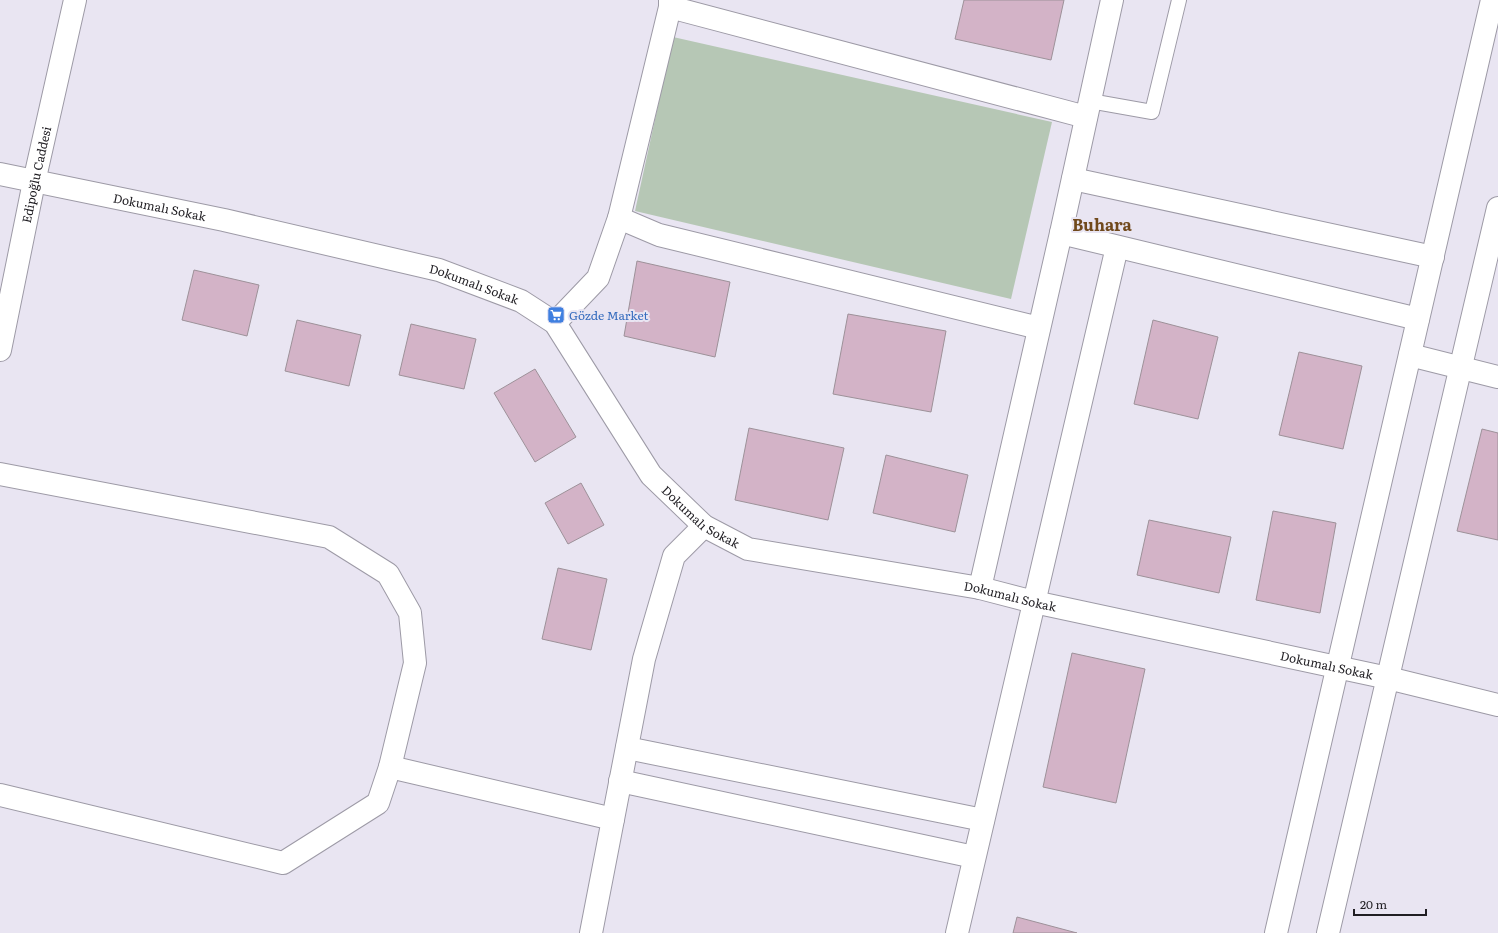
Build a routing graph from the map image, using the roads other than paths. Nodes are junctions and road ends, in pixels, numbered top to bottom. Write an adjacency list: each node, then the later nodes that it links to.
1 (75, 0): 9 (street, Edipoğlu Caddesi)
2 (1112, 0): 6 (street)
3 (1179, 0): 6 (lane)
4 (1492, 0): 14 (street)
5 (670, 4): 6 (street); 11 (street)
6 (1088, 109): 8 (street)
7 (0, 174): 9 (street, Dokumalı Sokak)
8 (1073, 179): 12 (street); 14 (street)
9 (34, 182): 16 (street, Dokumalı Sokak); 18 (street, Edipoğlu Caddesi)
10 (1498, 210): 20 (street)
11 (619, 218): 16 (street); 17 (street)
12 (1061, 233): 13 (street); 17 (street)
13 (1117, 247): 15 (street); 25 (street)
14 (1433, 257): 15 (street)
15 (1418, 319): 19 (street)
16 (555, 323): 23 (street, Dokumalı Sokak)
17 (1039, 328): 24 (street)
18 (0, 350)
19 (1410, 355): 20 (street); 26 (street)
20 (1460, 368): 21 (street); 27 (street)
21 (1498, 377)
22 (0, 474): 30 (street)
23 (704, 526): 24 (street, Dokumalı Sokak); 29 (street)
24 (980, 588): 25 (street, Dokumalı Sokak)
25 (1034, 602): 26 (street, Dokumalı Sokak); 34 (street)
26 (1337, 668): 27 (street, Dokumalı Sokak); 38 (street)
27 (1388, 678): 28 (street, Dokumalı Sokak); 39 (street)
28 (1498, 705)
29 (627, 748): 31 (street); 34 (street)
30 (390, 767): 32 (street); 33 (street)
31 (620, 781): 33 (street); 35 (street)
32 (0, 795)
33 (613, 819): 36 (street)
34 (983, 820): 35 (street)
35 (974, 857): 37 (street)
36 (591, 933)
37 (957, 933)
38 (1276, 933)
39 (1328, 933)

